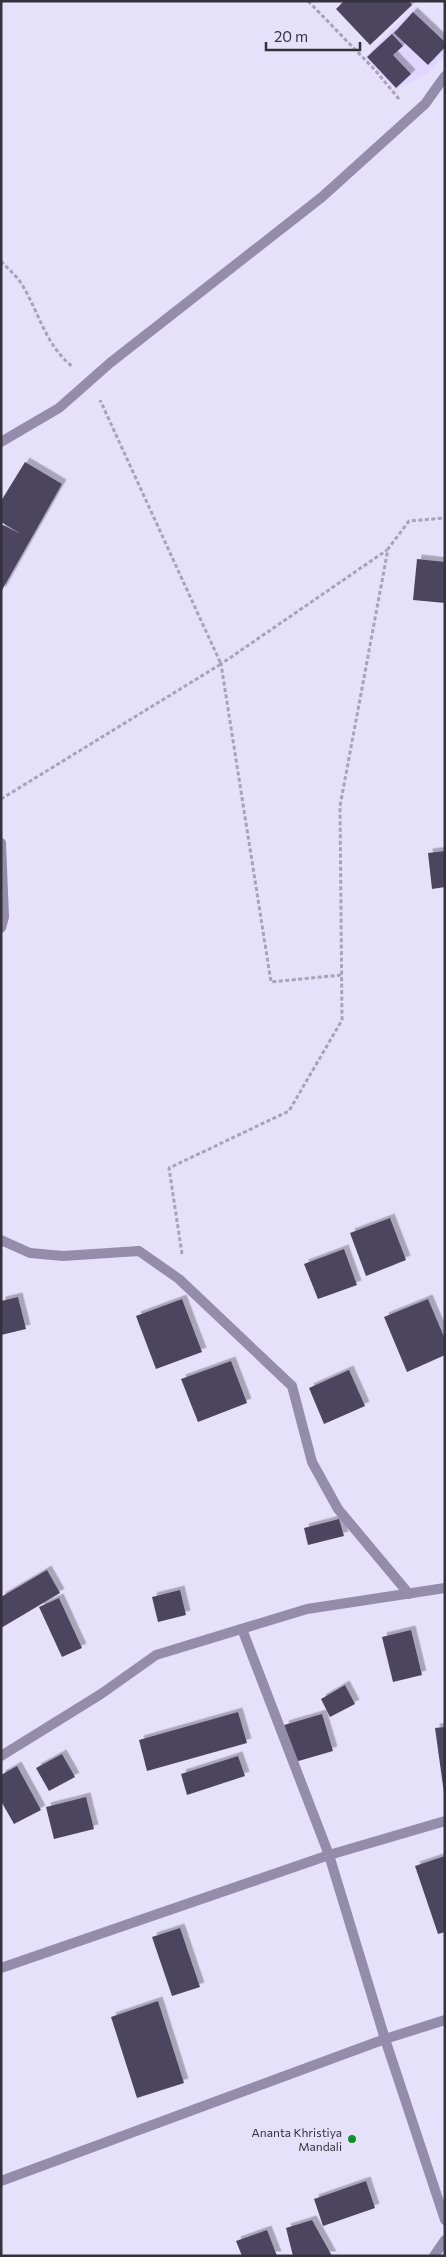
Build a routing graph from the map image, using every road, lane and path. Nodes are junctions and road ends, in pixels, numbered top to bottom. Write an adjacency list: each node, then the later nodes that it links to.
1 (308, 1): 3 (path)
2 (445, 76): 3 (street)
3 (413, 115): 5 (street)
4 (1, 261): 5 (path)
5 (91, 379): 6 (street); 9 (path)
6 (1, 442)
7 (445, 518): 8 (path)
8 (388, 549): 9 (path); 13 (path)
9 (221, 664): 10 (path); 13 (path)
10 (1, 799)
11 (1, 843): 12 (street)
12 (1, 928)
13 (341, 975): 15 (path)
14 (1, 1240): 15 (street)
15 (187, 1287): 17 (street)
16 (445, 1588): 17 (street)
17 (409, 1594): 18 (street)
18 (242, 1629): 20 (street); 23 (street)
19 (1, 1745): 20 (street)
20 (15, 1748): 21 (street)
21 (1, 1756)
22 (445, 1821): 23 (street)
23 (329, 1855): 24 (street); 26 (street)
24 (1, 1968)
25 (445, 2020): 26 (street)
26 (385, 2040): 27 (street); 28 (street)
27 (1, 2182)
28 (445, 2220)
29 (445, 2240): 30 (street)
30 (434, 2256)

